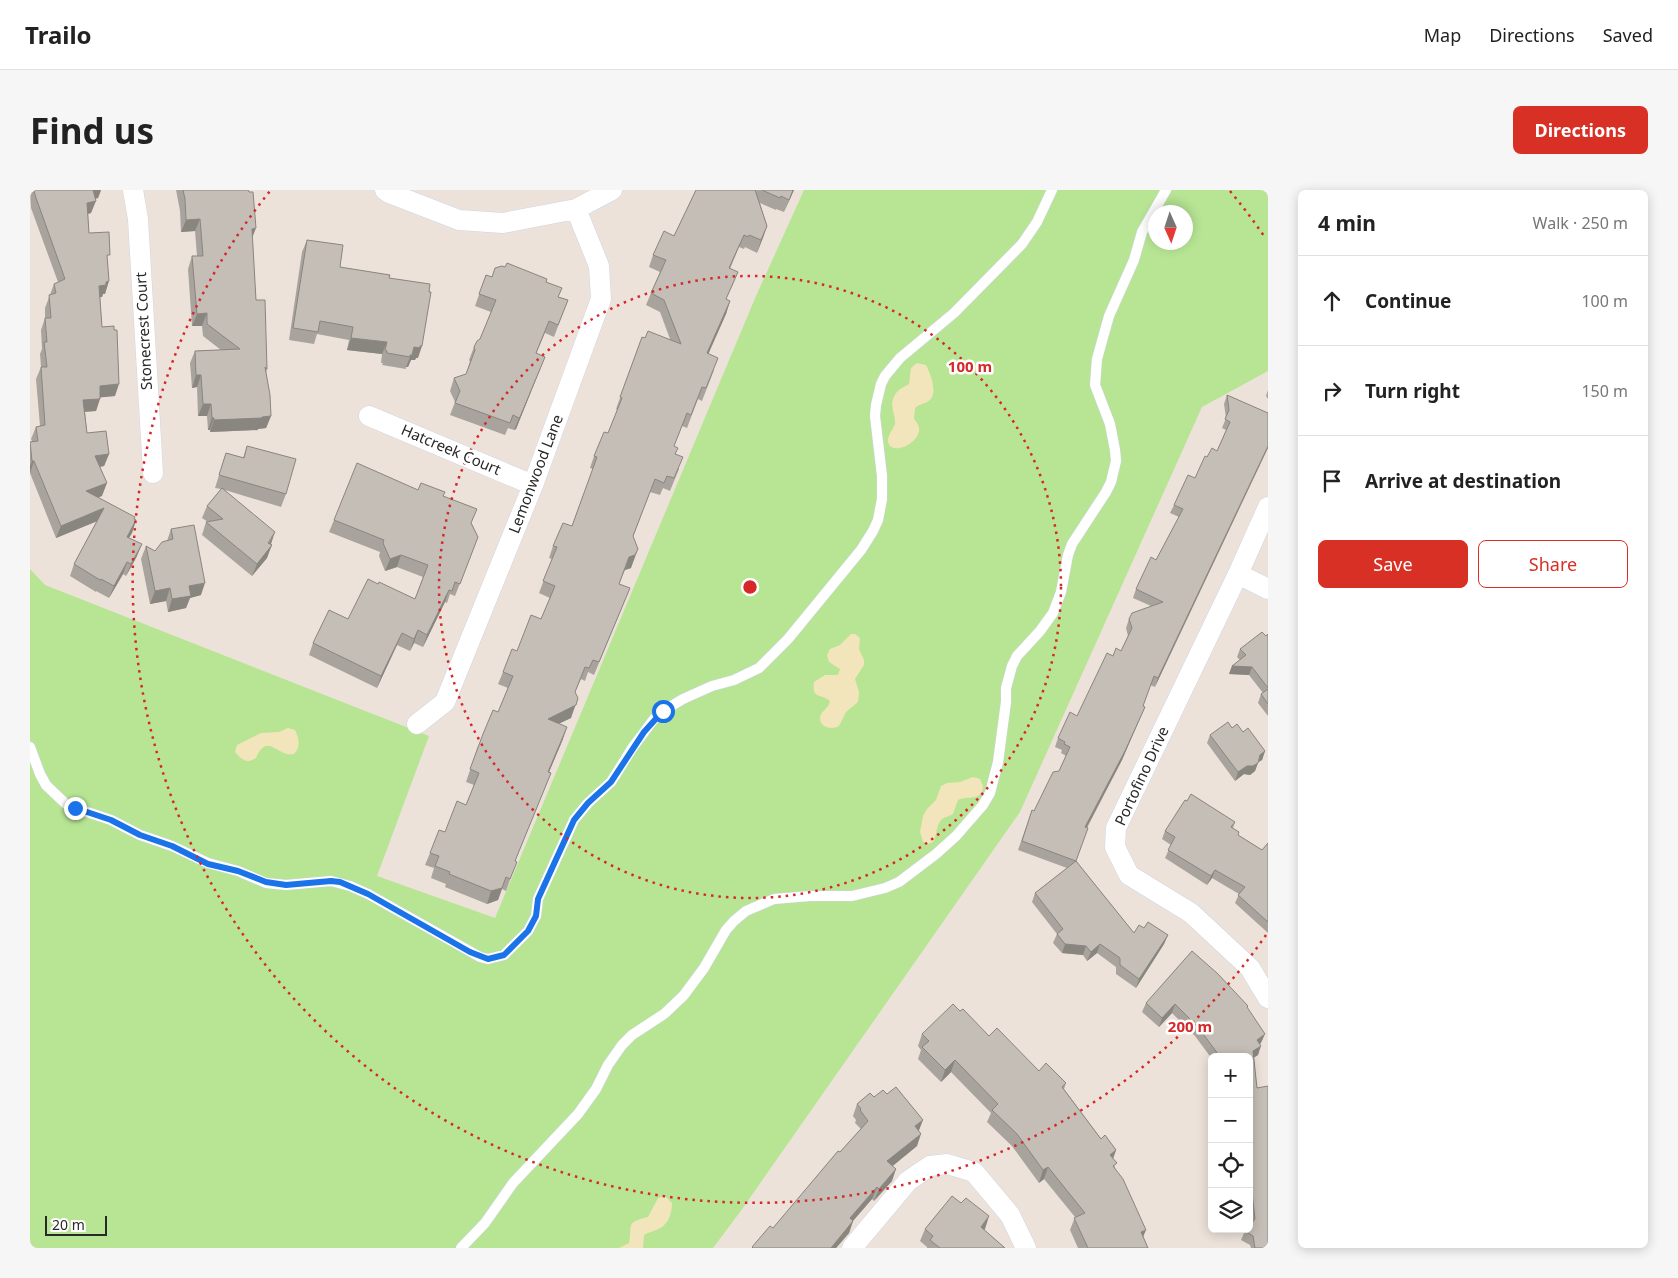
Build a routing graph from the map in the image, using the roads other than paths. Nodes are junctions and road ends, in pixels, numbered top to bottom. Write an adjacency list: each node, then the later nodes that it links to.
1 (132, 190): 8 (street, Stonecrest Court)
2 (385, 190): 6 (street)
3 (612, 190): 6 (street)
4 (1052, 190): 14 (lane)
5 (1166, 190): 16 (lane)
6 (576, 210): 9 (street, Lemonwood Lane)
7 (369, 416): 9 (street, Hatcreek Court)
8 (153, 473)
9 (533, 485): 13 (street, Lemonwood Lane)
10 (1268, 507): 11 (street, Portofino Drive)
11 (1238, 574): 12 (street); 15 (street, Portofino Drive)
12 (1268, 589)
13 (416, 724)
14 (30, 747)
15 (1268, 998)
16 (461, 1248)
17 (852, 1248): 18 (street)
18 (1026, 1248)

